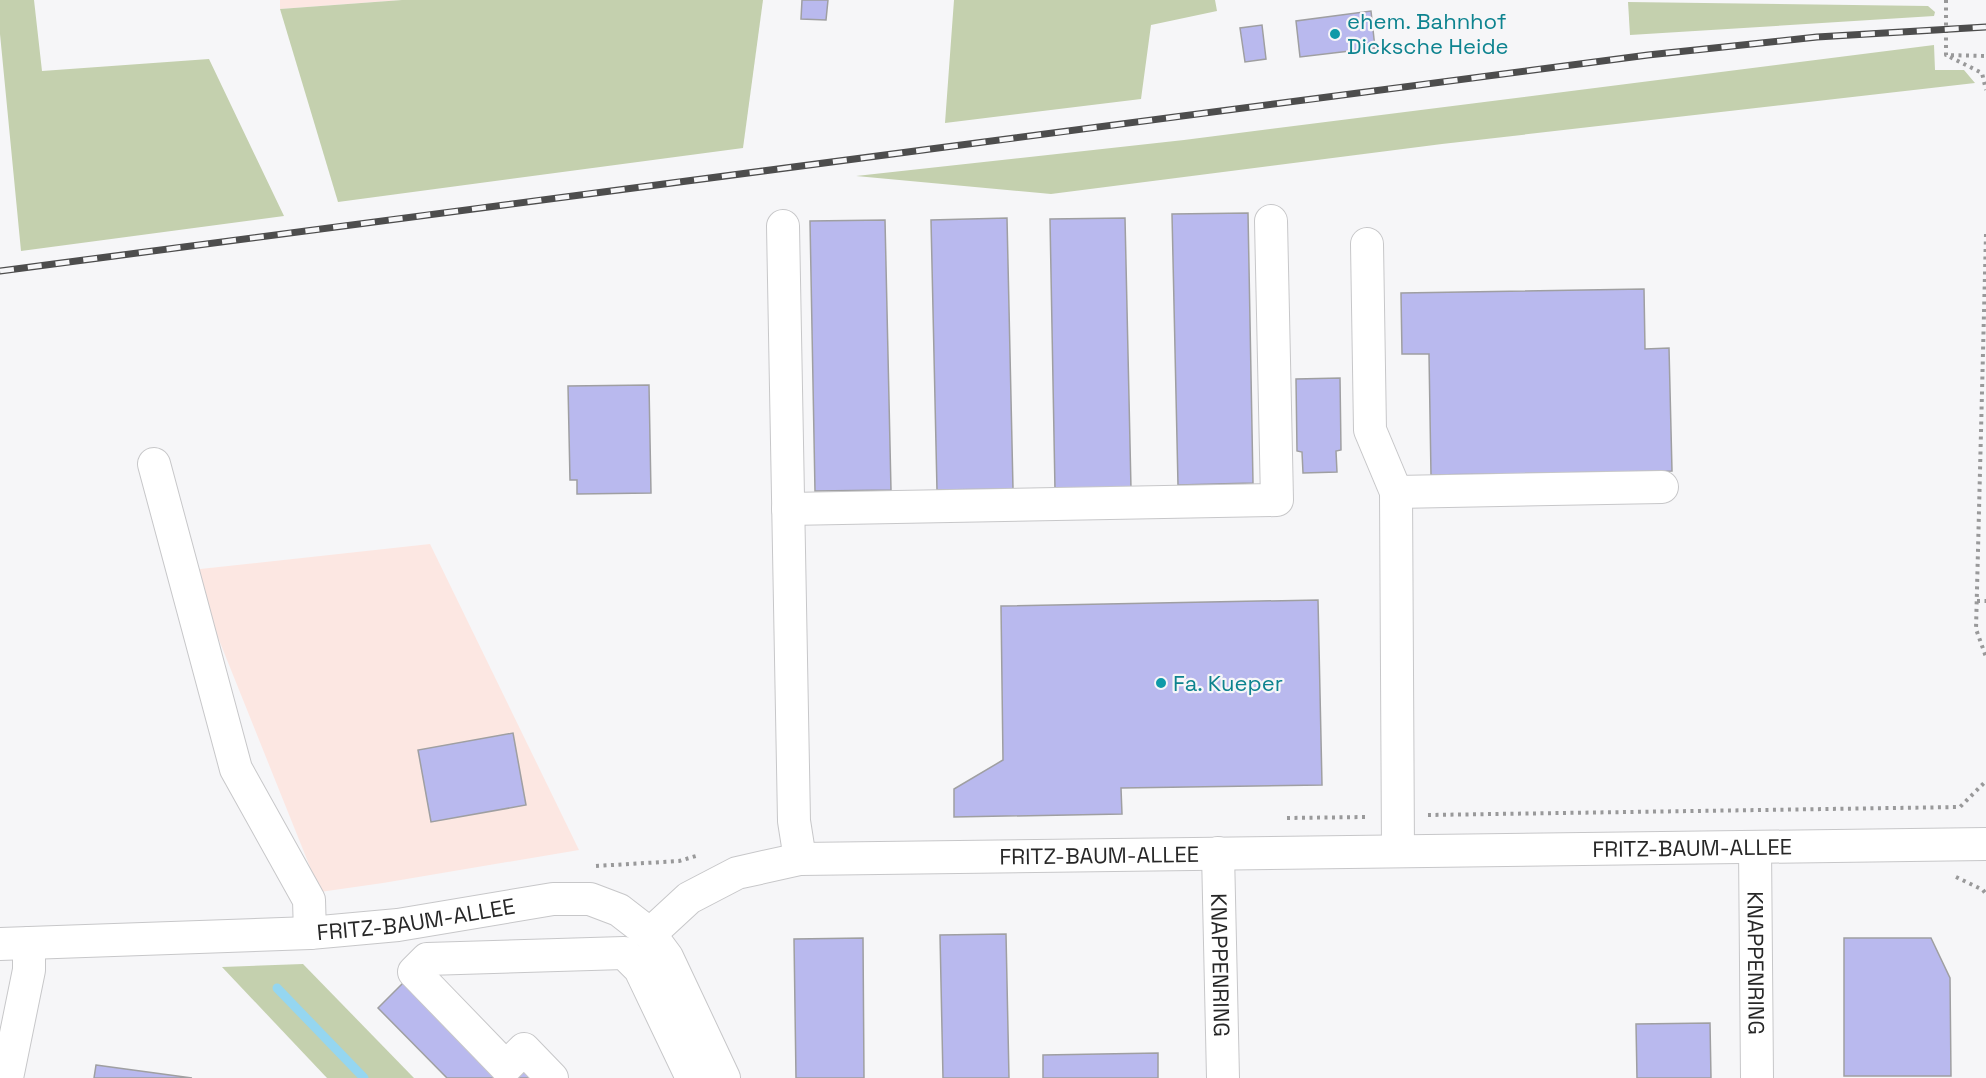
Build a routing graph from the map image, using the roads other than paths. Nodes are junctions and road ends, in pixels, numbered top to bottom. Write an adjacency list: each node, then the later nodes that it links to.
1 (1271, 221): 7 (street)
2 (783, 226): 7 (street)
3 (1367, 244): 6 (street)
4 (154, 464): 13 (street)
5 (1662, 487): 6 (street)
6 (1397, 507): 10 (street)
7 (789, 519): 12 (street)
8 (1986, 844): 9 (street, FRITZ-BAUM-ALLEE)
9 (1755, 847): 10 (street, FRITZ-BAUM-ALLEE); 21 (street, KNAPPENRING)
10 (1398, 851): 11 (street, FRITZ-BAUM-ALLEE)
11 (1218, 854): 12 (street, FRITZ-BAUM-ALLEE); 20 (street, KNAPPENRING)
12 (800, 858): 14 (street, FRITZ-BAUM-ALLEE)
13 (310, 933): 14 (street, FRITZ-BAUM-ALLEE); 15 (street, FRITZ-BAUM-ALLEE)
14 (650, 934): 19 (street)
15 (15, 944): 16 (street)
16 (6, 1061)
17 (552, 1078): 18 (street)
18 (692, 1078)
19 (724, 1078)
20 (1223, 1078)
21 (1757, 1078)

